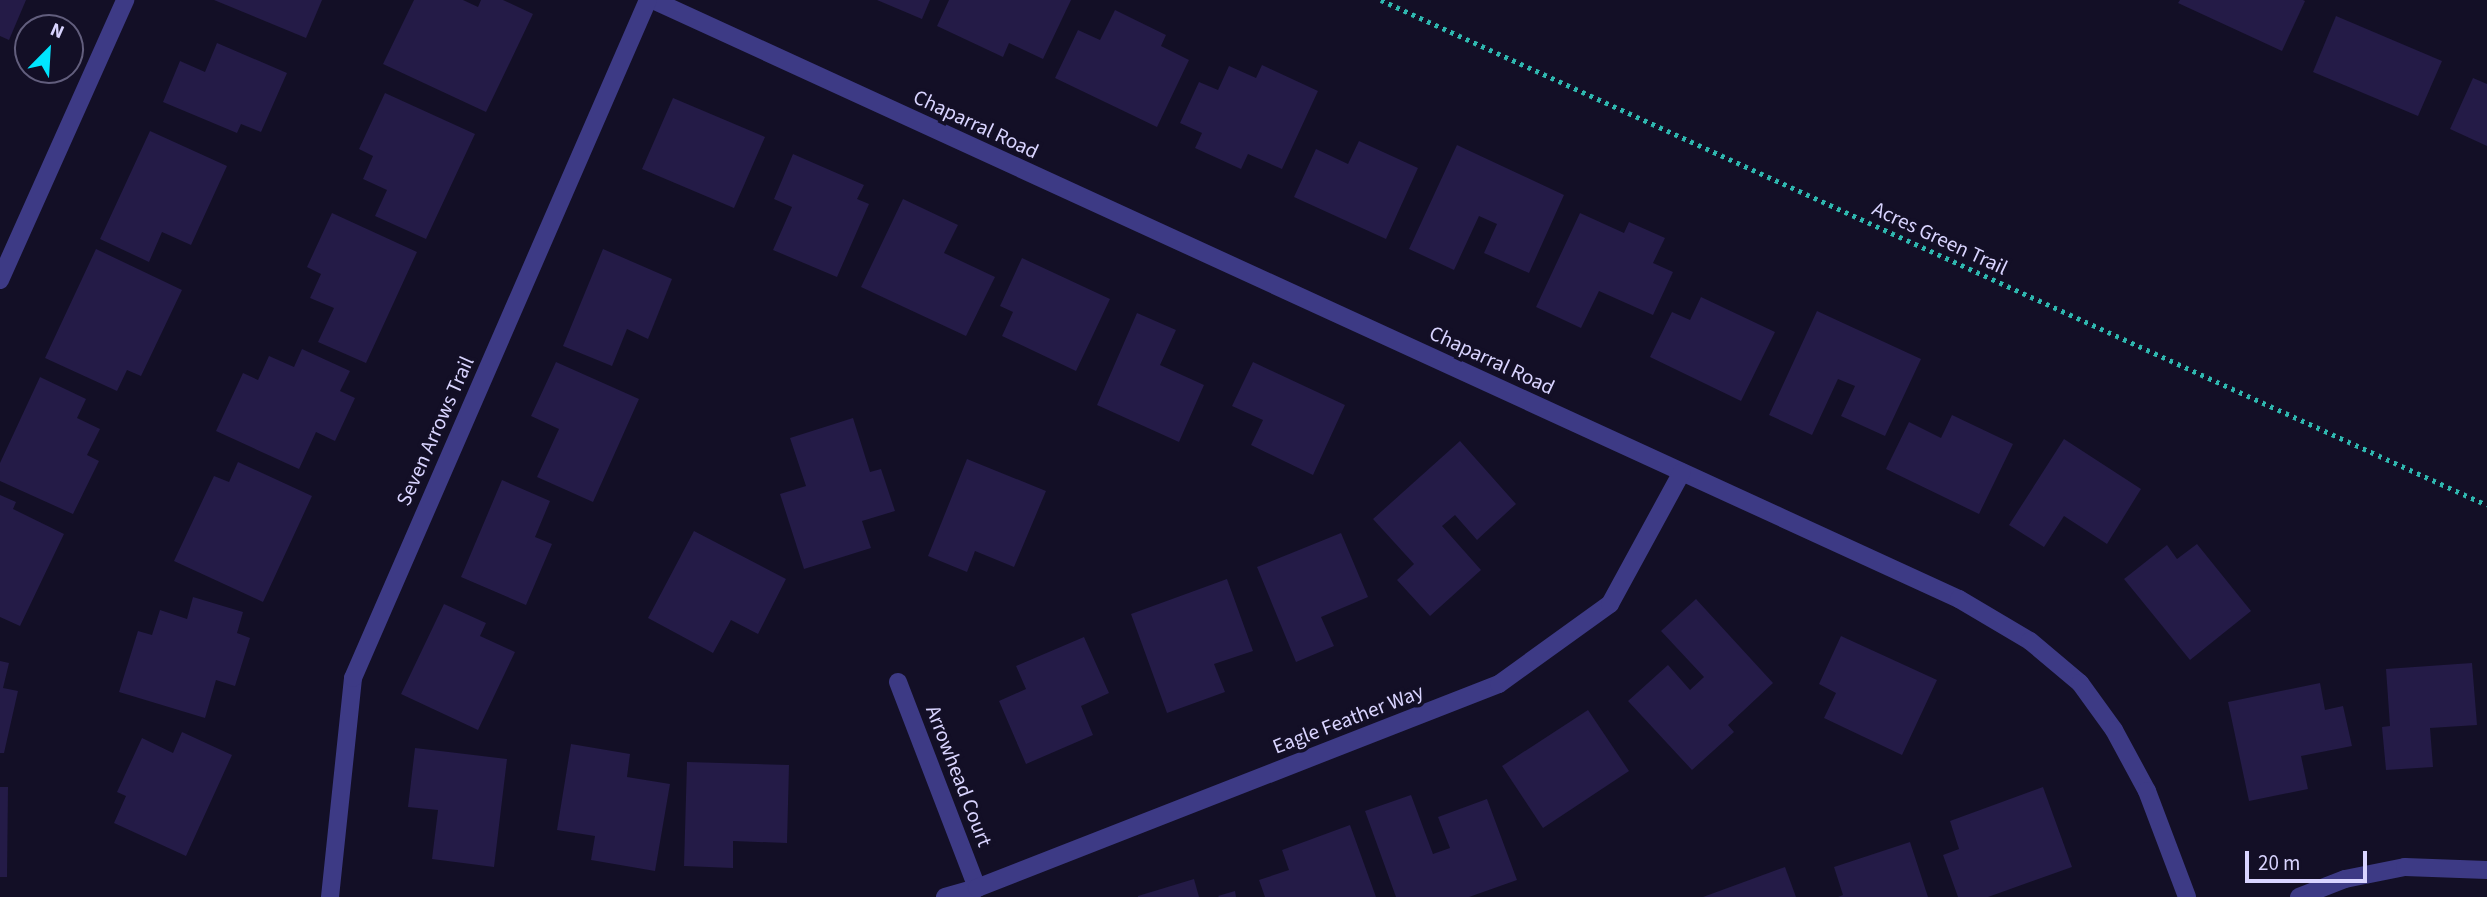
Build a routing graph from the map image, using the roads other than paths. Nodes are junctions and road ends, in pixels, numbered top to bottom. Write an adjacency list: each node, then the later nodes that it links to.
1 (125, 0): 3 (street)
2 (650, 0): 4 (street, Chaparral Road); 8 (street, Seven Arrows Trail)
3 (0, 280)
4 (1682, 472): 7 (street, Eagle Feather Way); 10 (street, Chaparral Road)
5 (898, 682): 7 (street, Arrowhead Court)
6 (2487, 870): 11 (street)
7 (977, 888): 9 (street, Eagle Feather Way)
8 (330, 897)
9 (945, 897)
10 (2187, 897)
11 (2299, 897)

